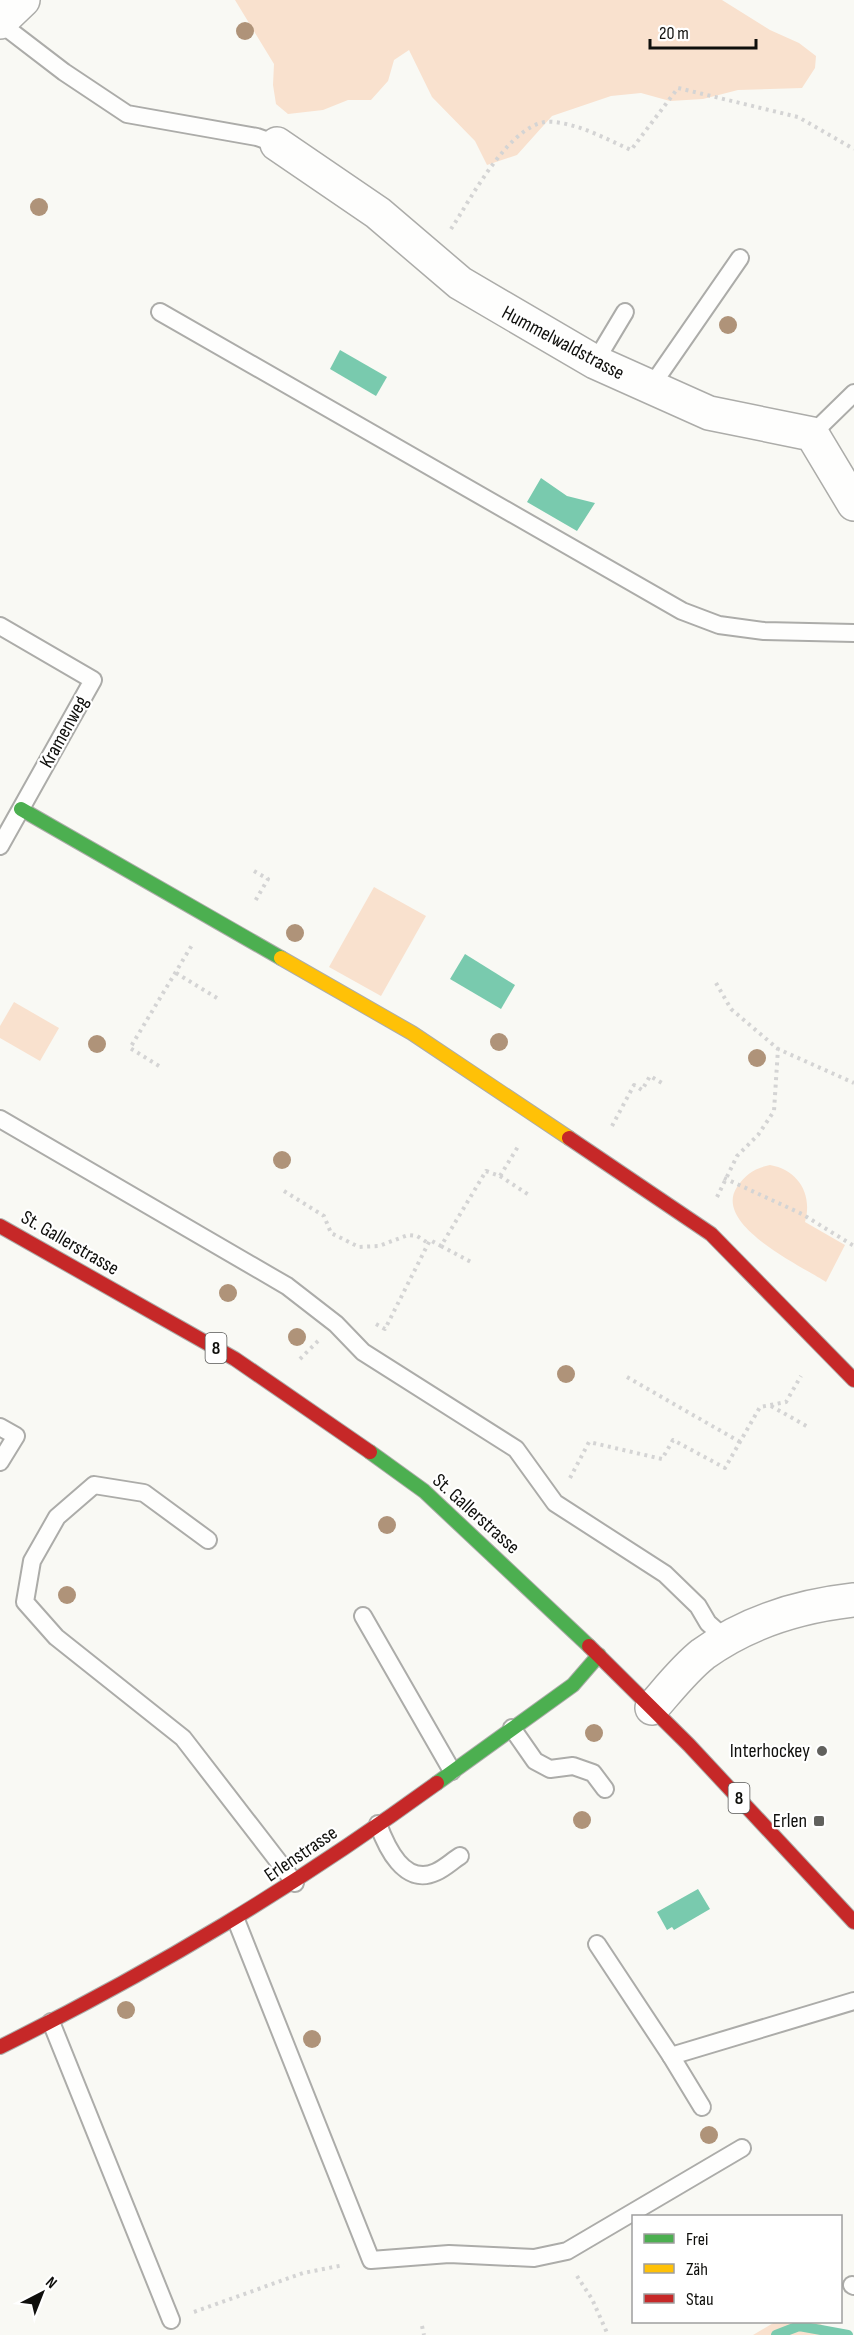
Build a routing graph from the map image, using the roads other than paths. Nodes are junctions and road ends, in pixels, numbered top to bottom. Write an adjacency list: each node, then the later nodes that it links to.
1 (23, 0): 2 (street)
2 (0, 22): 3 (lane)
3 (278, 144): 7 (street, Hummelwaldstrasse)
4 (740, 258): 8 (lane)
5 (160, 312): 13 (lane)
6 (625, 312): 7 (lane)
7 (595, 362): 8 (street, Hummelwaldstrasse)
8 (650, 388): 10 (street, Hummelwaldstrasse)
9 (854, 393): 10 (lane)
10 (812, 434): 11 (street)
11 (854, 504)
12 (0, 626): 14 (lane, Kramenweg)
13 (854, 633)
14 (21, 809): 15 (lane, Kramenweg); 18 (street)
15 (0, 846)
16 (0, 1119): 24 (lane)
17 (0, 1226): 25 (street, St. Gallerstrasse / 8)
18 (854, 1380)
19 (0, 1427): 20 (lane)
20 (0, 1462)
21 (208, 1540): 32 (lane)
22 (854, 1600): 24 (street)
23 (363, 1616): 28 (lane)
24 (726, 1639): 26 (street)
25 (599, 1655): 26 (street, St. Gallerstrasse / 8); 27 (street, Erlenstrasse)
26 (652, 1708): 34 (street, St. Gallerstrasse / 8)
27 (512, 1728): 28 (street, Erlenstrasse); 29 (lane)
28 (453, 1771): 30 (street, Erlenstrasse)
29 (605, 1789)
30 (378, 1824): 31 (lane); 32 (street, Erlenstrasse)
31 (460, 1856)
32 (295, 1883): 33 (street, Erlenstrasse)
33 (236, 1920): 37 (street, Erlenstrasse); 41 (lane)
34 (854, 1922)
35 (597, 1944): 39 (lane)
36 (854, 2001): 39 (lane)
37 (51, 2022): 38 (street, Erlenstrasse); 42 (lane)
38 (0, 2047)
39 (671, 2056): 40 (lane)
40 (702, 2107)
41 (742, 2148)
42 (171, 2320)

